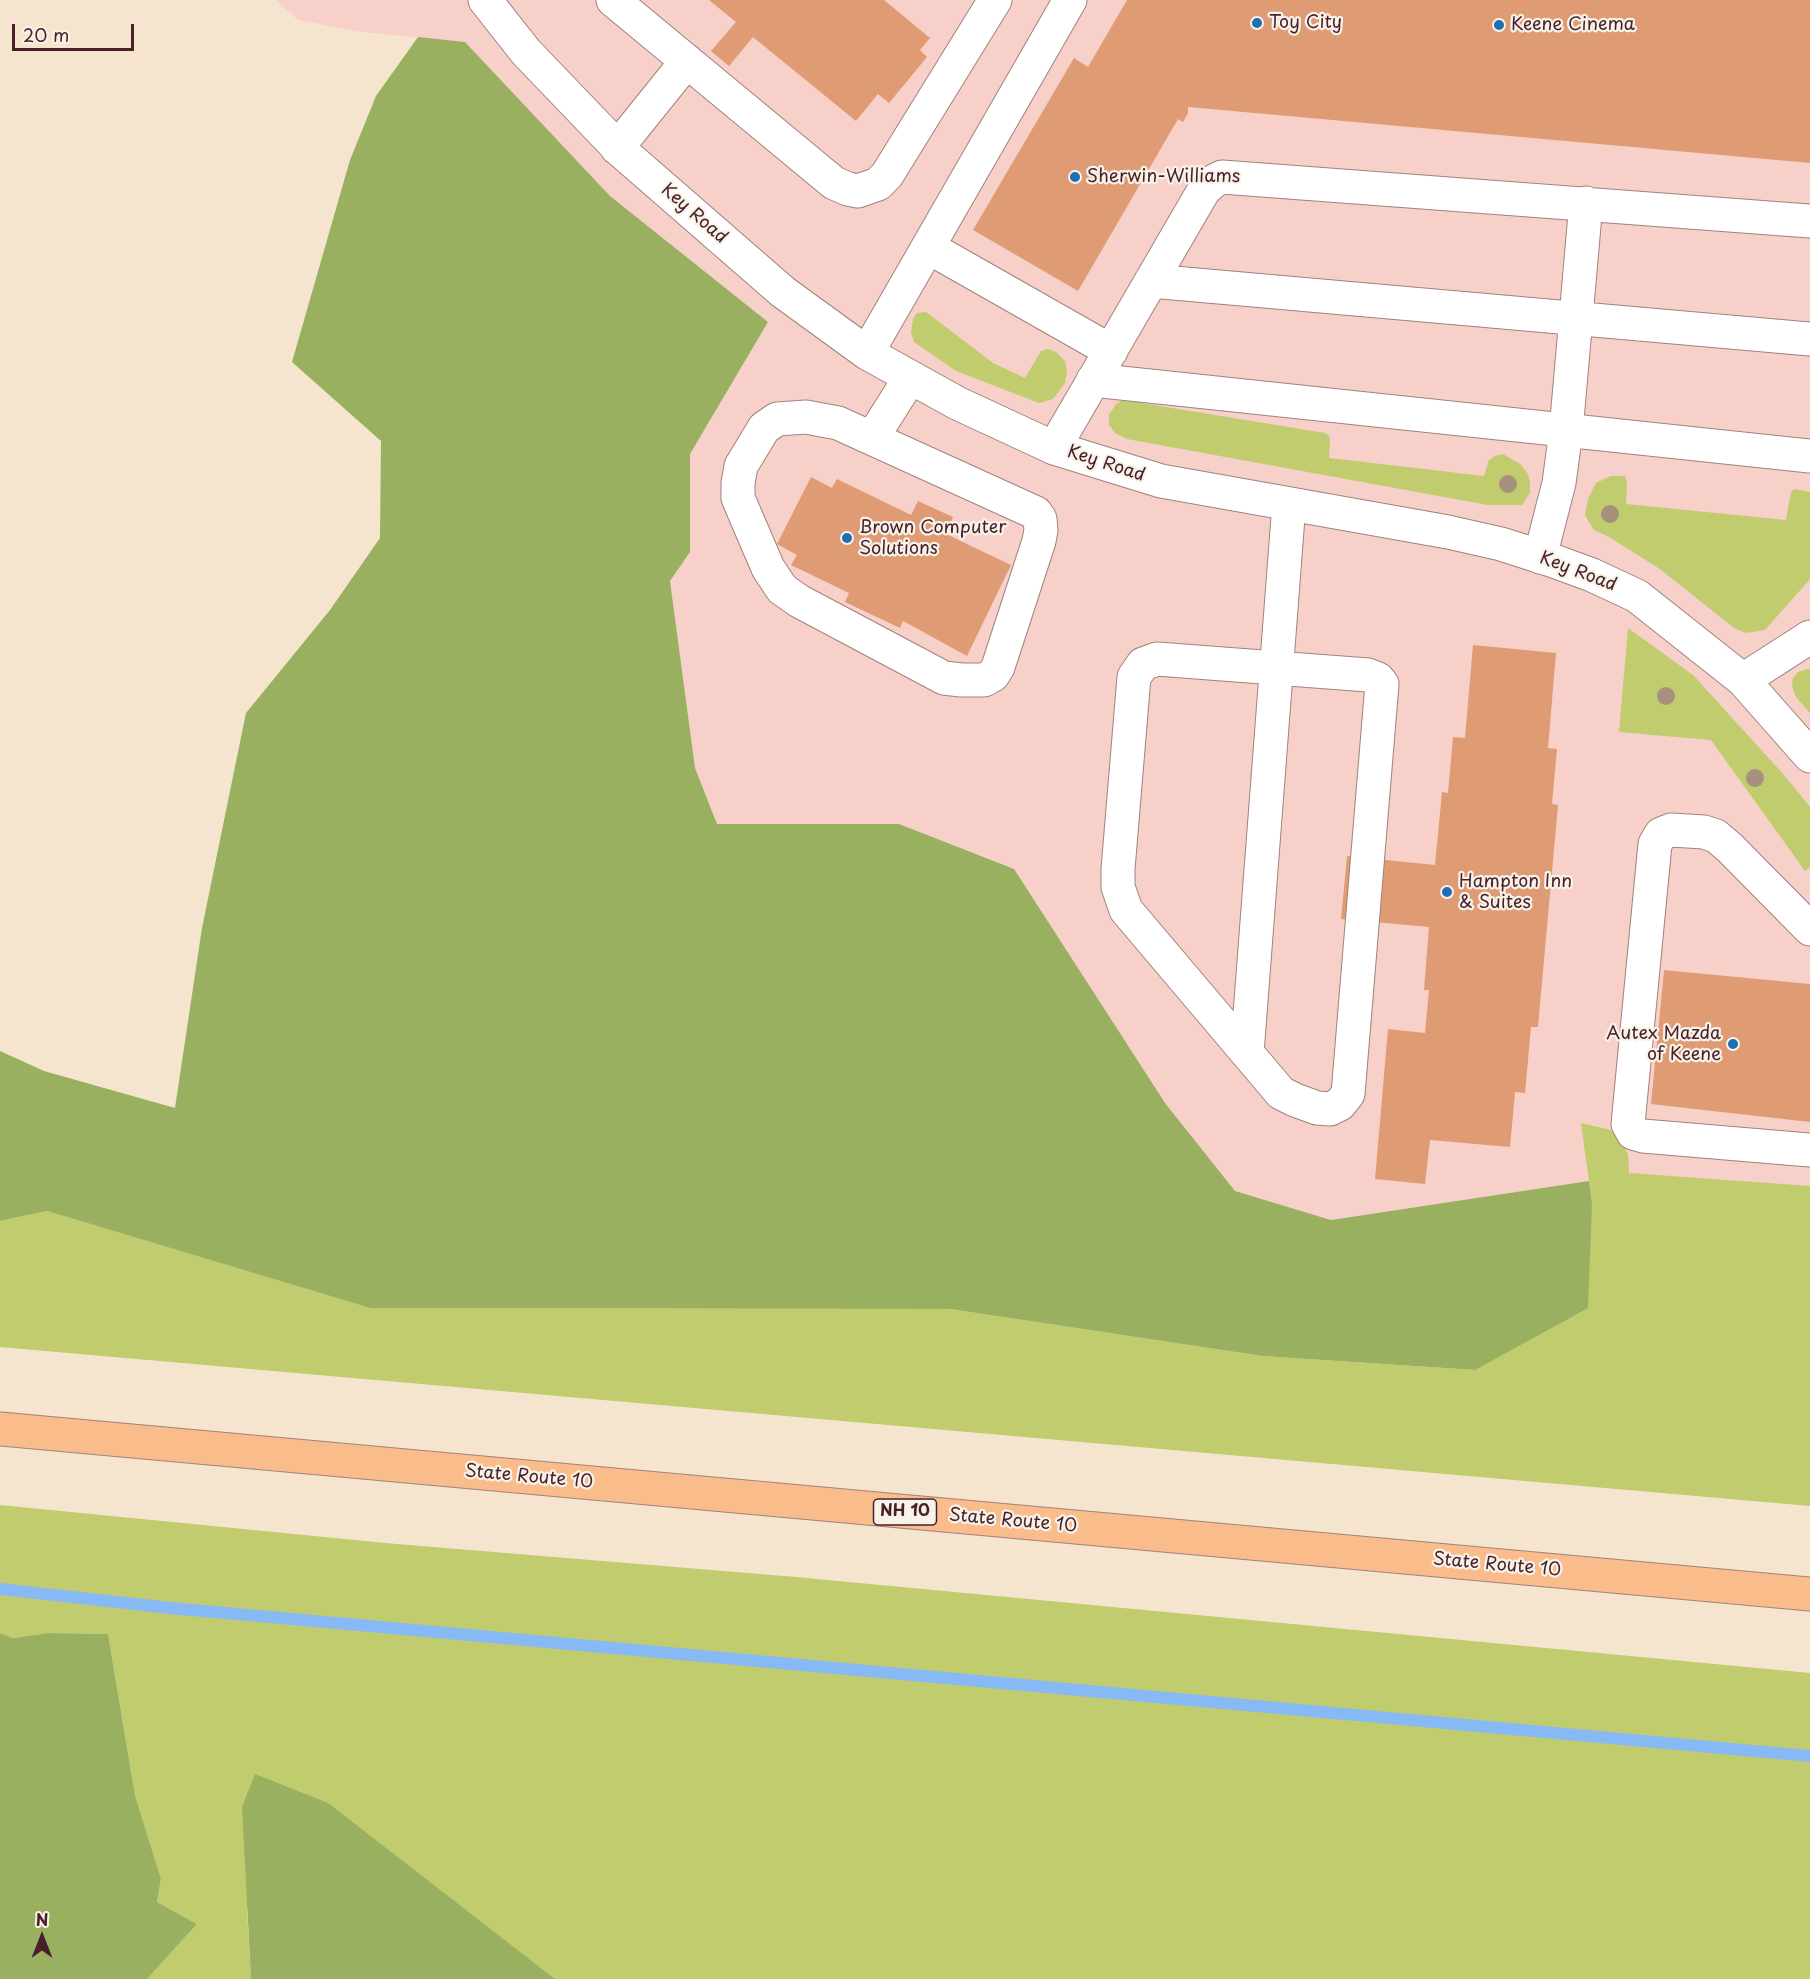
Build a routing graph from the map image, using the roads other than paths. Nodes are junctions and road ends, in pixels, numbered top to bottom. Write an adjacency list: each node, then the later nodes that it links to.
1 (485, 0): 6 (street, Key Road)
2 (613, 0): 5 (street)
3 (995, 0): 5 (street)
4 (1070, 0): 9 (street)
5 (687, 61): 6 (street)
6 (617, 148): 14 (street, Key Road)
7 (1586, 203): 8 (street); 10 (street); 11 (street)
8 (1810, 221)
9 (928, 247): 13 (street); 14 (street)
10 (1151, 281): 11 (street); 13 (street)
11 (1576, 319): 12 (street); 17 (street)
12 (1810, 339)
13 (1111, 351): 16 (street)
14 (867, 353): 15 (street, Key Road)
15 (910, 378): 18 (street); 19 (street, Key Road)
16 (1093, 380): 17 (street); 19 (street)
17 (1566, 431): 20 (street); 22 (street)
18 (872, 438): 18 (street)
19 (1054, 448): 21 (street, Key Road)
20 (1810, 456)
21 (1289, 504): 22 (street, Key Road); 24 (street)
22 (1540, 556): 25 (street, Key Road)
23 (1810, 637): 25 (street)
24 (1276, 668): 28 (street); 28 (street); 28 (street)
25 (1743, 680): 26 (street, Key Road)
26 (1810, 756)
27 (1807, 922): 29 (street)
28 (1247, 1053)
29 (1810, 1150)
30 (0, 1429): 31 (highway, State Route 10 / NH 10)
31 (1810, 1594)

